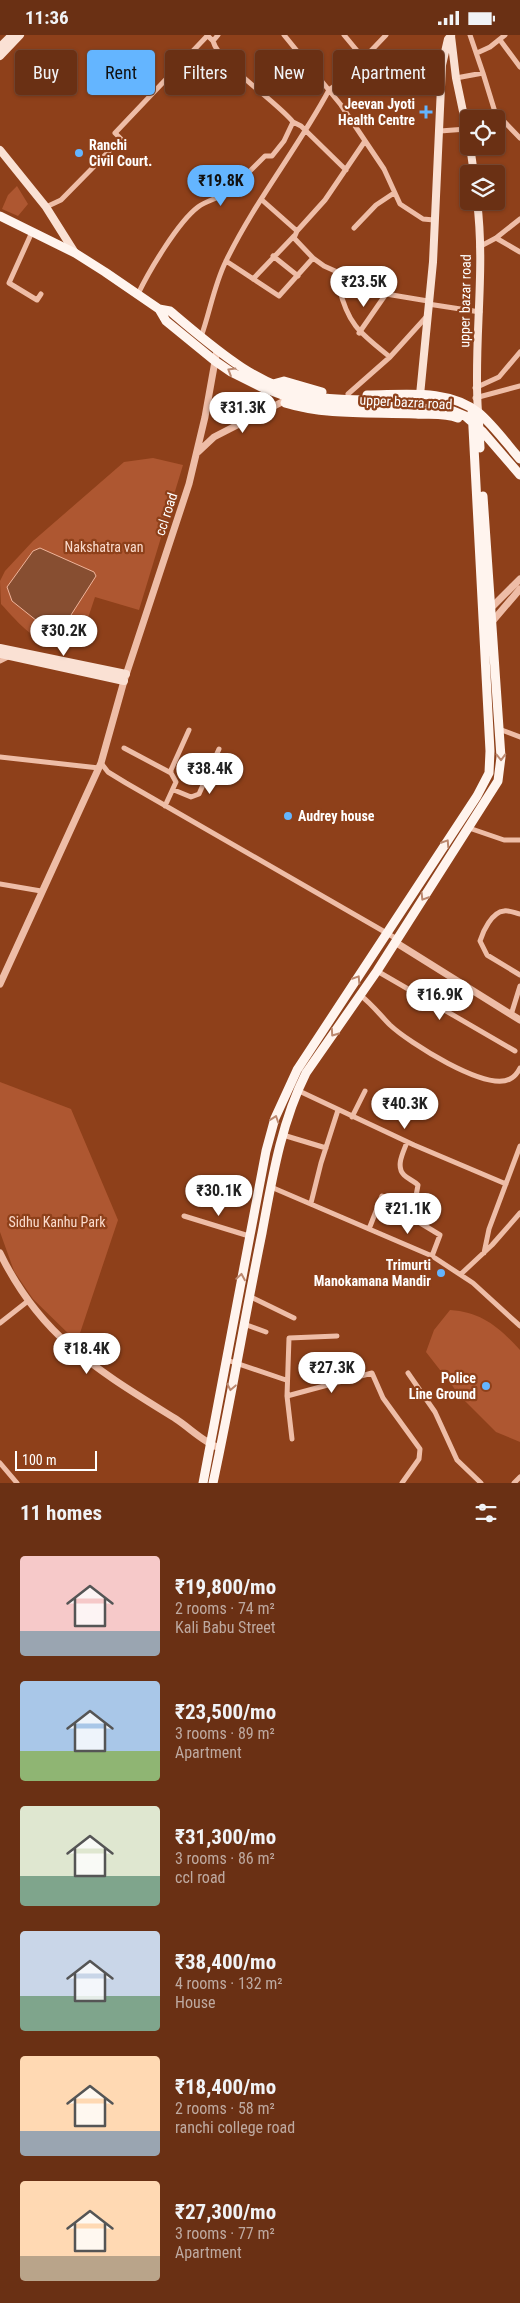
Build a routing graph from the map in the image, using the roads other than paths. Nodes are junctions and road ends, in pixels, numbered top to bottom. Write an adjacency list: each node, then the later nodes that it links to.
1 (12, 35): 13 (main road)
2 (20, 35): 17 (main road)
3 (207, 35): 12 (street); 34 (street)
4 (218, 35): 12 (street)
5 (284, 35): 22 (street)
6 (344, 35): 14 (street)
7 (386, 35): 15 (street)
8 (451, 35): 20 (main road); 27 (main road)
9 (470, 35): 16 (street)
10 (505, 35): 11 (street)
11 (500, 40): 16 (street); 18 (street)
12 (213, 41): 24 (street)
13 (0, 47)
14 (356, 50)
15 (372, 50)
16 (477, 53): 19 (street)
17 (0, 56)
18 (520, 67)
19 (483, 73): 20 (street); 28 (street)
20 (456, 78): 23 (main road)
21 (333, 87): 22 (street)
22 (329, 90): 26 (street); 29 (street)
23 (462, 110)
24 (293, 121): 26 (street); 53 (street)
25 (460, 129): 27 (street)
26 (304, 130): 31 (street); 33 (street)
27 (440, 131): 38 (main road)
28 (520, 138)
29 (365, 141): 31 (street); 32 (street)
30 (0, 150): 34 (main road)
31 (346, 170): 41 (street)
32 (394, 193): 38 (street); 39 (street)
33 (262, 200): 41 (street); 48 (street)
34 (46, 207): 45 (main road)
35 (477, 210): 43 (main road, upper bazar road)
36 (0, 216): 40 (main road)
37 (520, 219): 42 (street)
38 (434, 220): 55 (main road)
39 (354, 228)
40 (32, 232): 45 (main road); 52 (street)
41 (296, 233): 46 (street); 47 (street)
42 (496, 238): 43 (street); 44 (street)
43 (479, 247): 57 (main road, upper bazar road)
44 (520, 251)
45 (75, 253): 53 (main road)
46 (273, 256): 49 (street); 50 (street)
47 (312, 258): 49 (street); 54 (street)
48 (226, 261): 50 (street); 60 (street)
49 (298, 276): 50 (street)
50 (254, 279)
51 (339, 287): 59 (street)
52 (41, 294)
53 (138, 294): 56 (main road)
54 (386, 294): 55 (street); 59 (street)
55 (428, 303): 57 (street); 58 (main road)
56 (159, 309): 60 (main road); 64 (main road)
57 (480, 312): 67 (main road, upper bazar road)
58 (428, 314): 63 (street); 69 (main road)
59 (359, 333): 63 (street)
60 (201, 337): 61 (main road)
61 (217, 350): 64 (street, ccl road); 66 (main road)
62 (520, 352): 67 (street)
63 (390, 357): 68 (street)
64 (215, 361): 66 (main road, one-way to 64); 74 (street, ccl road)
65 (520, 386): 72 (street)
66 (272, 387): 68 (main road, upper bazra road); 70 (main road, upper bazra road); 71 (main road)
67 (475, 388): 72 (main road, upper bazar road)
68 (348, 394): 69 (main road, upper bazra road)
69 (420, 395): 72 (main road, upper bazra road)
70 (282, 401): 73 (main road, upper bazra road); 74 (street)
71 (326, 401): 76 (main road); 77 (main road)
72 (475, 405): 73 (main road, upper bazar road); 75 (main road, upper bazra road)
73 (476, 432): 78 (main road, upper bazra road); 81 (main road); 82 (main road)
74 (195, 457): 89 (street, ccl road)
75 (520, 459)
76 (520, 467)
77 (520, 475)
78 (520, 481)
79 (520, 579): 81 (street)
80 (520, 589): 83 (street)
81 (491, 608): 82 (street); 83 (main road)
82 (484, 615): 84 (main road)
83 (492, 621): 84 (street); 90 (main road)
84 (485, 630): 105 (main road, one-way to 84)
85 (0, 648): 89 (main road)
86 (0, 654): 87 (main road)
87 (10, 656): 88 (street); 89 (main road)
88 (0, 661)
89 (125, 678): 96 (street, ccl road)
90 (499, 729): 92 (street); 100 (main road, one-way to 100)
91 (189, 730): 97 (street)
92 (520, 737)
93 (124, 748): 97 (street)
94 (219, 749): 98 (street)
95 (0, 757): 96 (street)
96 (100, 766): 99 (street); 103 (street, ccl road)
97 (170, 773): 98 (street)
98 (174, 790): 99 (street)
99 (164, 806): 105 (street)
100 (469, 828): 101 (street); 106 (main road, one-way to 106)
101 (520, 841)
102 (0, 884): 103 (street)
103 (41, 891): 109 (street, ccl road)
104 (520, 914): 108 (street)
105 (387, 934): 106 (street); 131 (main road, one-way to 105)
106 (396, 941): 107 (main road); 112 (street)
107 (377, 971): 111 (main road); 114 (street)
108 (520, 975)
109 (0, 984)
110 (520, 986): 112 (street)
111 (360, 995): 115 (street); 116 (main road, one-way to 116)
112 (511, 1015): 113 (street)
113 (520, 1020)
114 (515, 1051)
115 (520, 1068)
116 (297, 1090): 118 (street); 120 (main road)
117 (365, 1091): 119 (street)
118 (338, 1110): 119 (street); 123 (street)
119 (352, 1117): 121 (street)
120 (282, 1135): 123 (street); 125 (main road)
121 (408, 1142): 124 (street); 127 (street)
122 (520, 1146): 124 (street)
123 (326, 1148): 126 (street)
124 (506, 1185): 133 (street)
125 (271, 1187): 126 (street); 136 (main road)
126 (311, 1203): 130 (street)
127 (413, 1207): 130 (street); 134 (street)
128 (520, 1213): 133 (street)
129 (184, 1216): 131 (street)
130 (369, 1229): 134 (street)
131 (249, 1236): 144 (main road, one-way to 131)
132 (0, 1253): 137 (street)
133 (484, 1253): 135 (street)
134 (432, 1256): 135 (street)
135 (461, 1274): 141 (street)
136 (249, 1296): 138 (street); 140 (main road)
137 (28, 1301): 139 (street); 149 (street)
138 (294, 1318)
139 (0, 1323)
140 (244, 1323): 142 (street); 144 (main road)
141 (520, 1326)
142 (266, 1332)
143 (337, 1336): 146 (street)
144 (232, 1361): 146 (street); 149 (main road)
145 (408, 1373): 156 (street)
146 (286, 1380): 147 (street)
147 (287, 1396): 148 (street); 155 (street)
148 (292, 1439)
149 (215, 1447): 152 (main road); 154 (main road)
150 (0, 1463): 153 (street)
151 (520, 1477): 157 (street)
152 (216, 1481)
153 (17, 1483)
154 (203, 1483)
155 (402, 1483)
156 (481, 1483)
157 (514, 1483)

